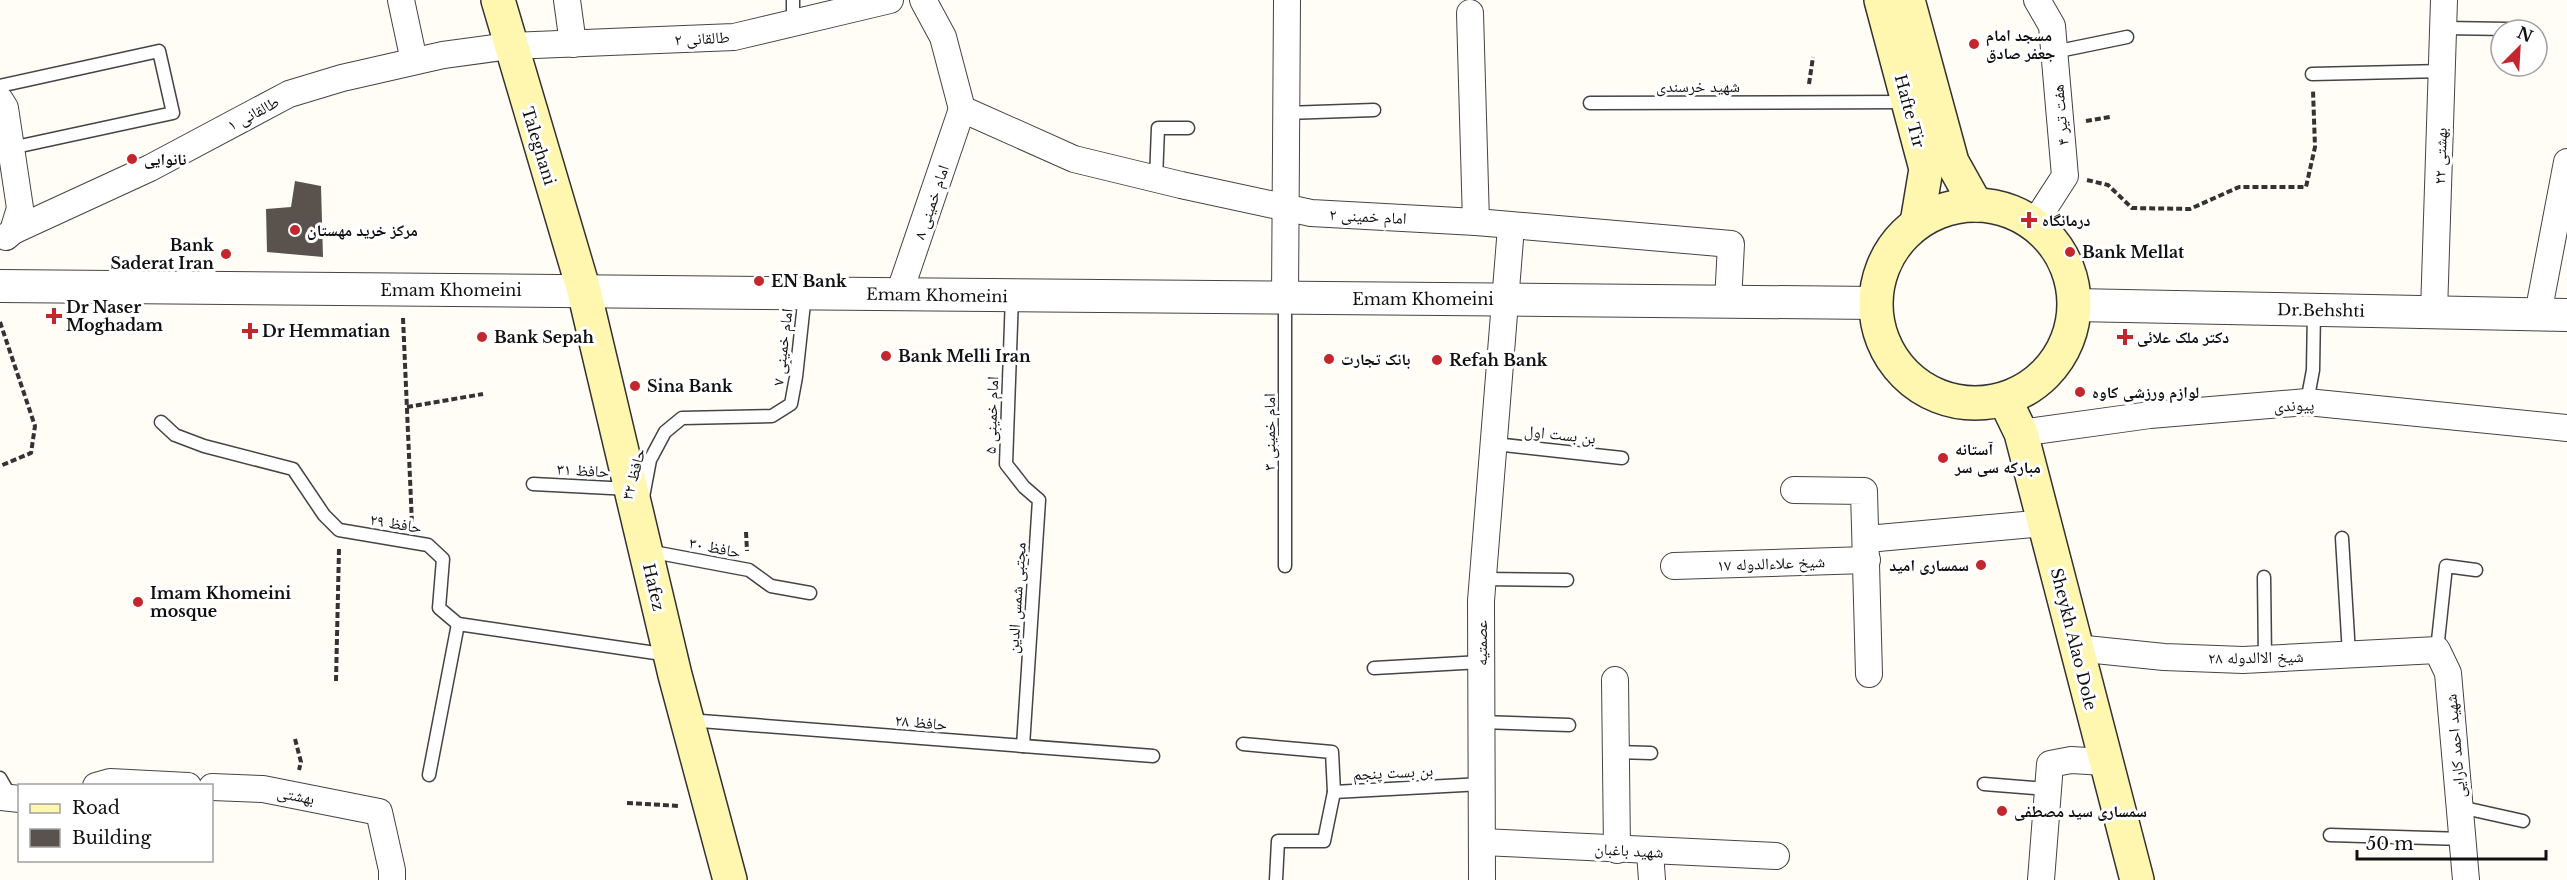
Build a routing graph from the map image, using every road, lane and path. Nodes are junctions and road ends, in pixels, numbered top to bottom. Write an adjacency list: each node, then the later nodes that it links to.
1 (401, 0): 20 (street)
2 (498, 0): 17 (main road, Taleghani)
3 (567, 0): 16 (street)
4 (890, 0): 11 (street, طالقانی ۲)
5 (923, 0): 28 (street)
6 (1287, 0): 30 (street)
7 (1881, 0): 27 (main road, Hafte Tir)
8 (1908, 0): 36 (main road, Hafte Tir)
9 (2037, 0): 18 (street, هفت تیر ۴)
10 (2444, 0): 13 (street, بهشتی ۲۲)
11 (793, 12): 16 (street, طالقانی ۲)
12 (1470, 14): 38 (street)
13 (2444, 28): 14 (lane); 21 (street, بهشتی ۲۲)
14 (2489, 29)
15 (2127, 37): 18 (lane)
16 (573, 44): 17 (street, طالقانی ۲)
17 (510, 46): 20 (street, طالقانی ۱); 45 (main road, Taleghani)
18 (2054, 52): 34 (street, هفت تیر ۴)
19 (1813, 57): 26 (path)
20 (414, 62): 42 (street, طالقانی ۱)
21 (2443, 71): 22 (lane); 55 (street, بهشتی ۲۲)
22 (2312, 74): 34 (path)
23 (0, 86): 32 (lane)
24 (0, 100): 32 (street)
25 (1590, 102): 26 (lane, شهید خرسندی)
26 (1806, 102): 27 (lane, شهید خرسندی)
27 (1908, 102): 39 (main road, Hafte Tir)
28 (962, 109): 35 (street, امام خمینی ۲); 47 (street, امام خمینی ۸)
29 (1374, 110): 30 (lane)
30 (1286, 113): 37 (street)
31 (1188, 128): 35 (lane)
32 (11, 148): 42 (street)
33 (2567, 162): 56 (street)
34 (2066, 176): 40 (street)
35 (1156, 179): 37 (street, امام خمینی ۲)
36 (1976, 205): 39 (main road); 40 (main road)
37 (1285, 208): 38 (street, امام خمینی ۲); 49 (street)
38 (1476, 222): 41 (street, امام خمینی ۲)
39 (1917, 223): 52 (main road)
40 (2034, 224): 53 (main road)
41 (1511, 226): 50 (street, عصمتیه); 51 (street, امام خمینی ۲)
42 (6, 237)
43 (0, 286): 44 (street, Emam Khomeini)
44 (402, 290): 45 (street, Emam Khomeini); 62 (path)
45 (585, 291): 46 (street, Emam Khomeini); 72 (main road, Hafez)
46 (805, 293): 47 (street, Emam Khomeini); 61 (lane, امام خمینی ۷)
47 (899, 294): 48 (street, Emam Khomeini)
48 (1012, 295): 49 (street, Emam Khomeini); 68 (lane, امام خمینی ۵)
49 (1285, 298): 50 (street, Emam Khomeini); 79 (lane, امام خمینی ۳)
50 (1506, 300): 51 (street, Emam Khomeini); 66 (street, عصمتیه)
51 (1728, 302): 52 (street, Emam Khomeini)
52 (1875, 303): 59 (main road)
53 (2075, 305): 54 (street, Dr.Behshti); 59 (main road)
54 (2314, 310): 55 (street, Dr.Behshti); 60 (lane)
55 (2434, 312): 56 (street, Dr.Behshti)
56 (2553, 315)
57 (0, 322): 69 (path)
58 (483, 394): 62 (path)
59 (2005, 400): 65 (main road, Sheykh Alao Dole)
60 (2307, 402): 64 (street, پیوندی); 65 (street, پیوندی)
61 (791, 404): 72 (lane, حافظ ۳۲)
62 (407, 407): 76 (path)
63 (161, 422): 74 (lane)
64 (2567, 429)
65 (2021, 433): 73 (main road, Sheykh Alao Dole)
66 (1495, 444): 67 (lane, بن بست اول); 83 (street, عصمتیه)
67 (1622, 458)
68 (1006, 464): 102 (lane, مجتبی شمس الدین)
69 (0, 466)
70 (532, 484): 72 (lane, حافظ ۳۱)
71 (1794, 490): 77 (street)
72 (634, 504): 78 (main road, Hafez)
73 (2045, 524): 77 (street, شیخ علاءالدوله ۱۷); 87 (main road, Sheykh Alao Dole)
74 (339, 530): 76 (lane, حافظ ۲۹); 96 (path)
75 (2342, 538): 89 (lane)
76 (412, 542): 86 (lane, حافظ ۲۹)
77 (1867, 549): 80 (street, شیخ علاءالدوله ۱۷); 94 (street)
78 (645, 550): 85 (lane, حافظ ۳۰); 90 (main road, Hafez)
79 (1285, 566)
80 (1674, 566)
81 (2476, 570): 88 (lane)
82 (2264, 577): 91 (lane)
83 (1483, 579): 84 (lane); 92 (street, عصمتیه)
84 (1567, 580)
85 (810, 593)
86 (458, 624): 90 (lane); 107 (lane)
87 (2076, 648): 91 (street, شیخ الاالدوله ۲۸); 106 (main road, Sheykh Alao Dole)
88 (2437, 650): 89 (street, شیخ الاالدوله ۲۸); 117 (street, شهید احمد کارایی)
89 (2349, 654): 91 (street, شیخ الاالدوله ۲۸)
90 (670, 655): 97 (main road, Hafez)
91 (2265, 659)
92 (1481, 662): 93 (lane); 98 (street, عصمتیه)
93 (1374, 668)
94 (1869, 674)
95 (1615, 680): 103 (street)
96 (336, 681)
97 (687, 720): 102 (lane, حافظ ۲۸); 118 (main road, Hafez)
98 (1481, 722): 99 (lane); 110 (street, عصمتیه)
99 (1569, 725)
100 (295, 740): 115 (path)
101 (1243, 744): 114 (lane)
102 (1023, 746): 105 (lane, حافظ ۲۸)
103 (1616, 752): 104 (lane); 123 (street)
104 (1651, 753)
105 (1153, 756)
106 (2105, 762): 113 (street); 132 (main road, Sheykh Alao Dole)
107 (429, 775)
108 (103, 784): 109 (street)
109 (149, 784)
110 (1482, 784): 114 (lane, بن بست پنجم); 122 (street, عصمتیه)
111 (1984, 784): 113 (lane)
112 (213, 787): 115 (street, بهشتی)
113 (2049, 789): 131 (street)
114 (1334, 792): 128 (lane, بن بست پنجم)
115 (293, 795): 126 (street, بهشتی)
116 (627, 803): 118 (path)
117 (2460, 807): 119 (lane); 121 (street, شهید احمد کارایی)
118 (711, 808): 127 (main road, Hafez)
119 (2523, 821)
120 (2330, 835): 121 (lane)
121 (2463, 839): 133 (street, شهید احمد کارایی)
122 (1482, 842): 123 (street, شهید باغبان); 129 (street, عصمتیه)
123 (1617, 850): 124 (street, شهید باغبان)
124 (1650, 852): 125 (street, شهید باغبان); 130 (street)
125 (1776, 856)
126 (392, 880)
127 (730, 880)
128 (1276, 880)
129 (1482, 880)
130 (1652, 880)
131 (2041, 880)
132 (2137, 880)
133 (2466, 880)

